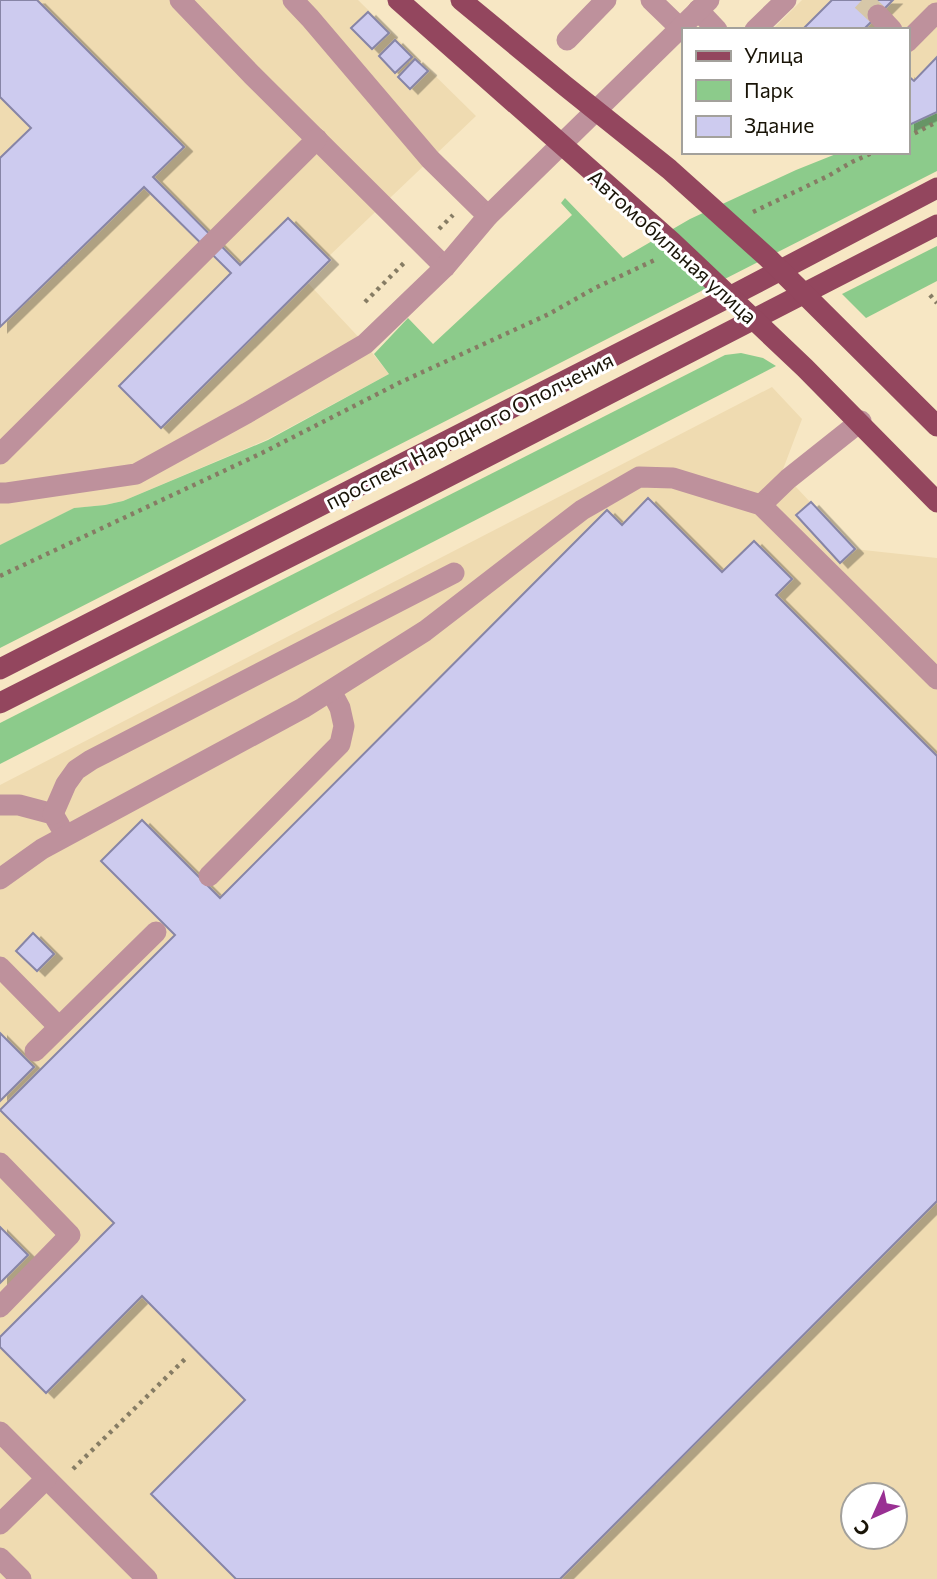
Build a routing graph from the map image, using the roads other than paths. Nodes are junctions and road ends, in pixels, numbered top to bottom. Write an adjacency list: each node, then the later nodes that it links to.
1 (180, 0): 15 (street)
2 (293, 0): 17 (street)
3 (398, 0): 26 (main road, Автомобильная улица, bridge)
4 (461, 0): 23 (main road, bridge)
5 (606, 0): 14 (street)
6 (651, 0): 10 (street)
7 (786, 0): 12 (street)
8 (703, 5): 10 (street); 11 (street)
9 (936, 13): 13 (street)
10 (680, 28): 17 (street)
11 (716, 28)
12 (757, 28)
13 (909, 39)
14 (567, 40)
15 (317, 139): 19 (street); 24 (street)
16 (937, 188): 20 (main road, проспект Народного Ополчения)
17 (488, 216): 19 (street)
18 (937, 225): 21 (main road, проспект Народного Ополчения)
19 (445, 267): 25 (street)
20 (735, 294): 21 (street); 29 (main road, проспект Народного Ополчения)
21 (758, 318): 22 (street); 32 (main road, проспект Народного Ополчения)
22 (860, 421): 26 (street); 27 (street)
23 (937, 426)
24 (0, 454)
25 (0, 492)
26 (937, 500)
27 (761, 505): 30 (street); 31 (street)
28 (454, 573): 34 (street)
29 (0, 669)
30 (937, 679)
31 (331, 691): 35 (street); 36 (street)
32 (0, 703)
33 (0, 805): 34 (street)
34 (53, 814): 35 (street)
35 (66, 836): 37 (street)
36 (209, 876)
37 (0, 878)
38 (156, 932): 40 (street)
39 (0, 968): 40 (street)
40 (60, 1027): 41 (street)
41 (35, 1051)
42 (0, 1163): 43 (street)
43 (0, 1307)
44 (0, 1432): 45 (street)
45 (50, 1483): 46 (street); 49 (street)
46 (0, 1524)
47 (0, 1558): 48 (street)
48 (21, 1579)
49 (146, 1579)

